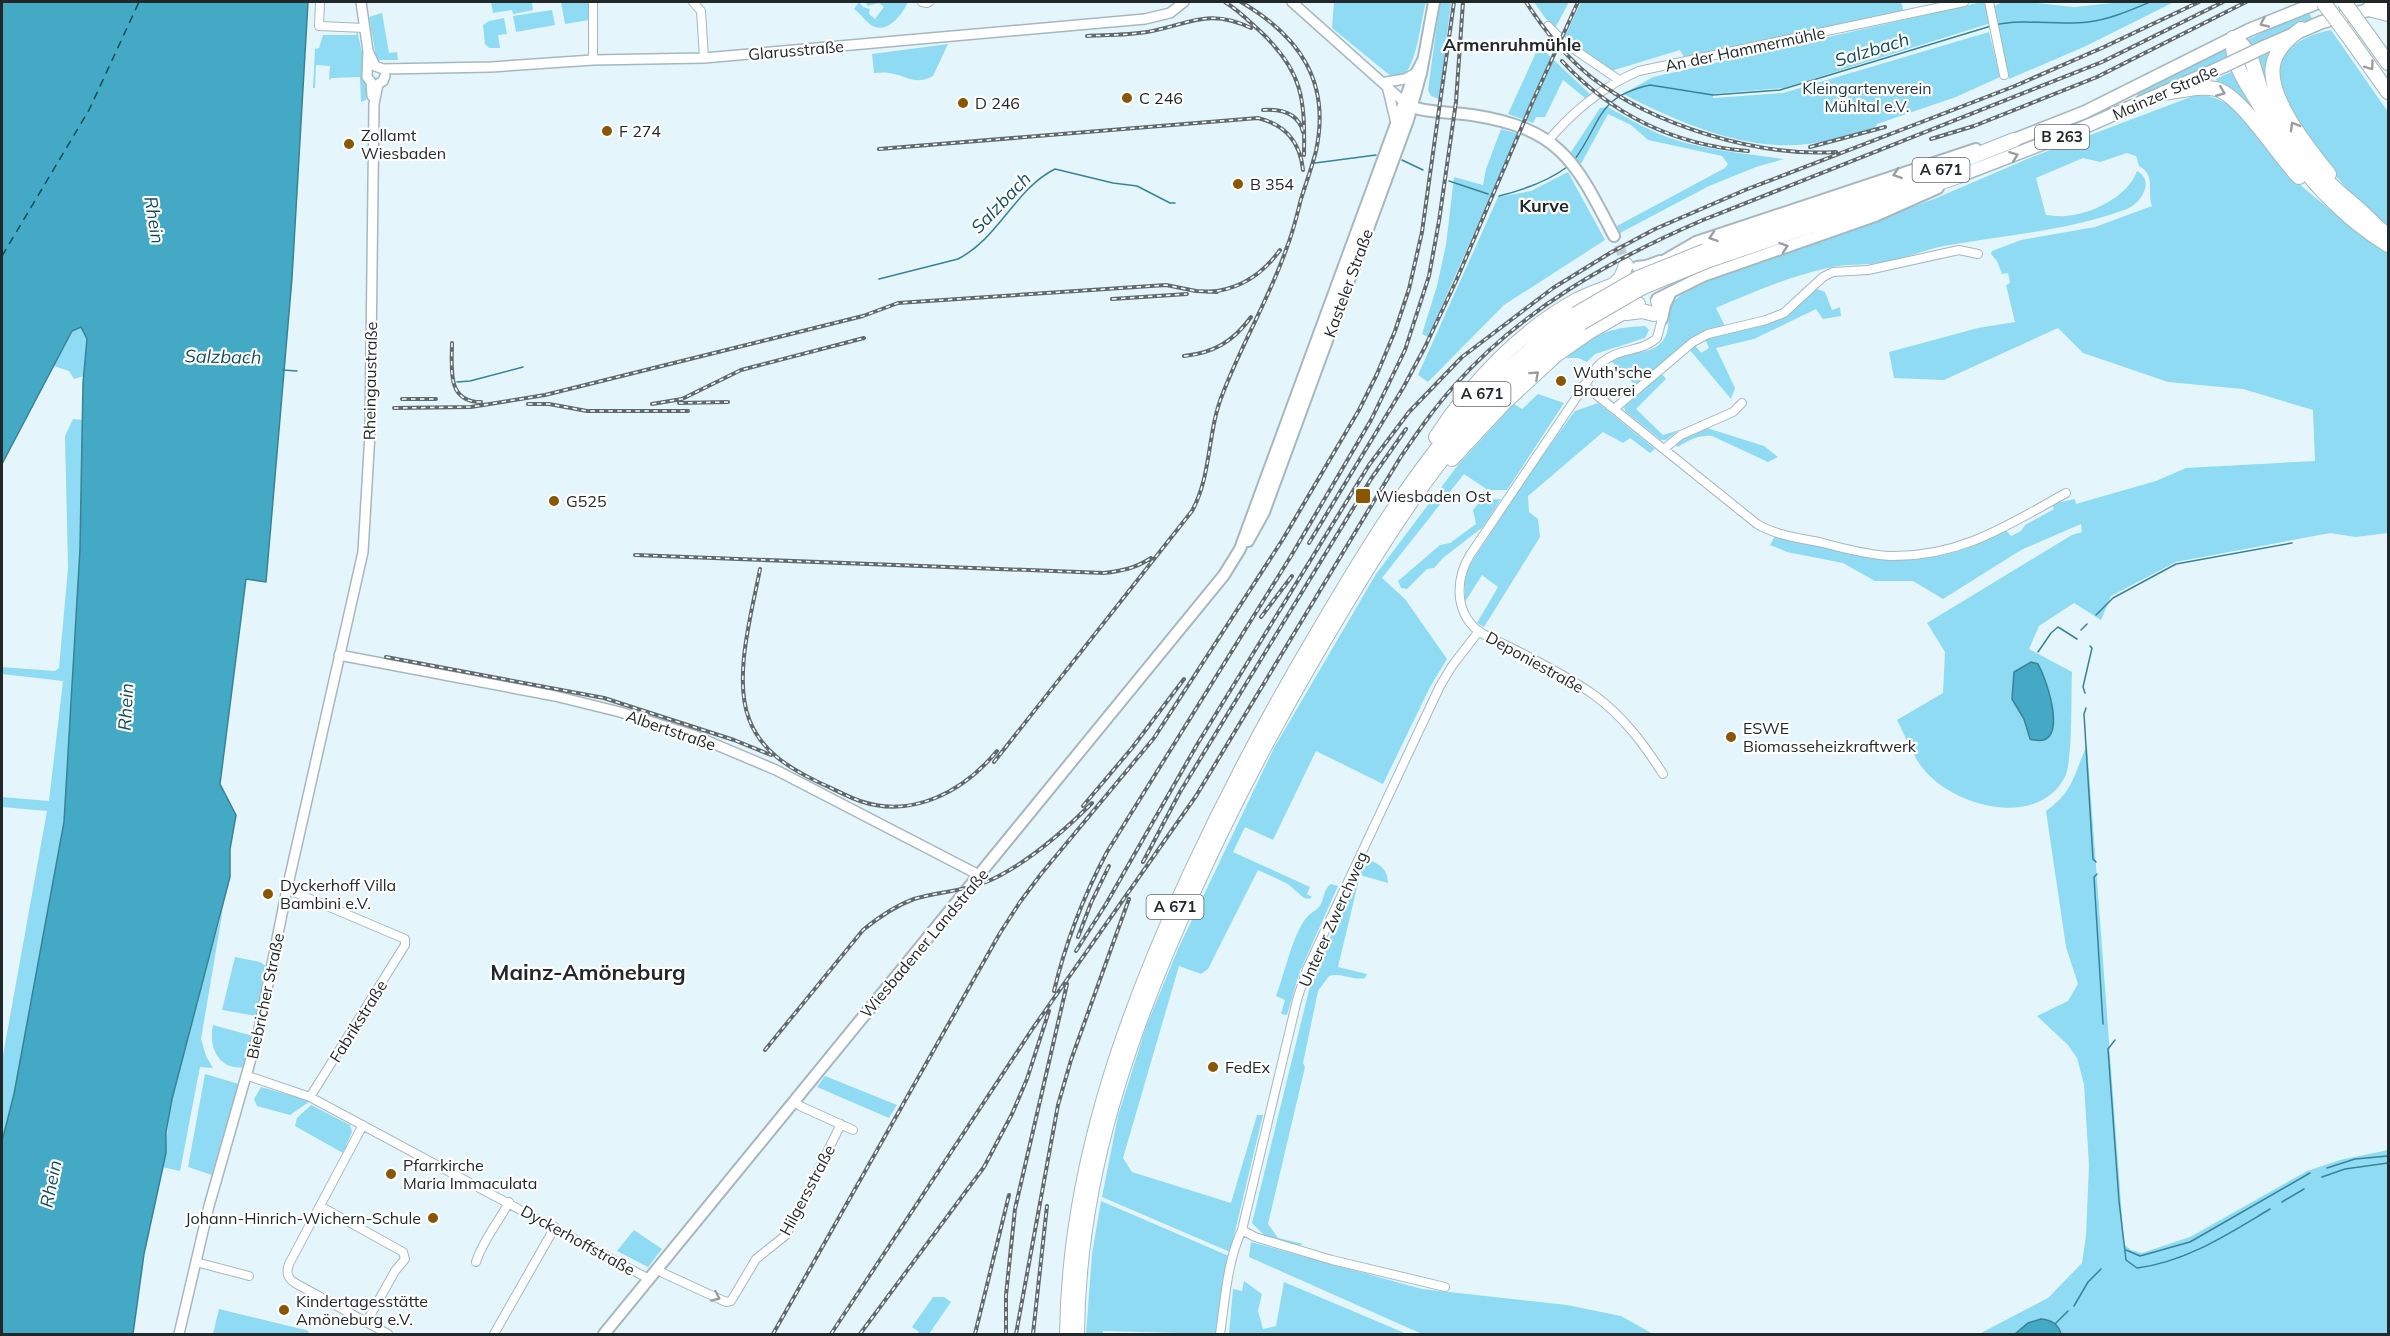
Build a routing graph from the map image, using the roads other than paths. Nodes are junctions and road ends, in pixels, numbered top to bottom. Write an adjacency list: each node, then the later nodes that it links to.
1 (320, 2): 16 (street)
2 (361, 2): 16 (street, Rheingaustraße)
3 (593, 2): 20 (street)
4 (693, 2): 19 (street)
5 (1184, 2): 19 (street, Glarusstraße)
6 (1292, 2): 28 (street)
7 (1434, 2): 21 (main road, Kasteler Straße)
8 (1964, 2): 26 (street, An der Hammermühle)
9 (1989, 2): 25 (street)
10 (2321, 2): 18 (main road, Mainzer Straße / B 263, one-way to 18); 29 (highway, one-way to 29, bridge)
11 (2344, 2): 22 (highway, bridge)
12 (2388, 5): 13 (main road, B 263)
13 (2369, 9): 14 (highway); 17 (main road, B 263)
14 (2388, 14)
15 (1548, 26): 26 (street)
16 (365, 28): 23 (street, Rheingaustraße)
17 (2301, 29): 30 (main road, Mainzer Straße / B 263, bridge); 37 (highway, one-way to 17)
18 (2233, 38): 34 (main road, Mainzer Straße / B 263); 37 (highway)
19 (704, 58): 20 (street, Glarusstraße)
20 (594, 60): 23 (street, Glarusstraße)
21 (1424, 60): 24 (main road, Kasteler Straße); 31 (main road, Kasteler Straße)
22 (2388, 63)
23 (378, 70): 27 (street); 27 (street, Rheingaustraße)
24 (1416, 73): 28 (street); 31 (main road, Kasteler Straße)
25 (2004, 75)
26 (1619, 80): 35 (street, An der Hammermühle)
27 (374, 83): 55 (street, Rheingaustraße)
28 (1384, 83): 31 (street); 33 (street)
29 (2388, 92)
30 (2164, 93): 36 (main road, Mainzer Straße / B 263, one-way to 30); 37 (highway, one-way to 37)
31 (1410, 101): 32 (main road); 33 (main road, Kasteler Straße)
32 (1434, 110): 33 (main road); 35 (main road)
33 (1401, 124): 53 (main road, Kasteler Straße)
34 (2014, 140): 43 (highway, A 671); 44 (main road, B 263, one-way to 44)
35 (1548, 141): 40 (main road)
36 (1959, 176): 38 (highway, B 263); 45 (main road, B 263, one-way to 36)
37 (2350, 209): 39 (highway); 41 (highway)
38 (1834, 219): 43 (highway, A 671)
39 (2388, 236)
40 (1616, 240)
41 (2388, 245)
42 (1978, 254): 49 (street)
43 (1707, 256): 52 (highway, A 671, bridge)
44 (1633, 268): 46 (main road); 46 (main road); 52 (highway)
45 (1671, 292): 46 (main road); 46 (main road)
46 (1653, 310): 47 (street, Deponiestraße); 52 (highway, one-way to 46)
47 (1584, 385): 49 (street); 54 (street, Deponiestraße)
48 (1742, 403): 50 (street)
49 (1614, 409): 50 (street)
50 (1664, 449): 51 (street)
51 (2066, 493)
52 (1410, 495): 67 (highway, A 671)
53 (1262, 502): 57 (main road, Wiesbadener Landstraße)
54 (1479, 631): 56 (street, Deponiestraße); 69 (street, Unterer Zwerchweg)
55 (339, 655): 57 (street, Albertstraße); 58 (street, Biebricher Straße)
56 (1663, 774)
57 (979, 875): 61 (main road, Wiesbadener Landstraße)
58 (287, 889): 59 (street, Biebricher Straße); 60 (street, Fabrikstraße)
59 (248, 1076): 60 (street, Dyckerhoffstraße); 70 (street, Biebricher Straße)
60 (310, 1097): 63 (street, Dyckerhoffstraße)
61 (794, 1101): 62 (street); 72 (main road, Wiesbadener Landstraße)
62 (841, 1124): 64 (street); 72 (street, Hilgersstraße, one-way to 62)
63 (363, 1125): 65 (street, Dyckerhoffstraße); 66 (street)
64 (853, 1130)
65 (508, 1202): 68 (street, Dyckerhoffstraße); 71 (street)
66 (320, 1206): 76 (street); 76 (street)
67 (1083, 1214): 81 (highway, A 671); 82 (highway, A 671)
68 (555, 1227): 74 (street, Dyckerhoffstraße); 79 (street)
69 (1240, 1234): 75 (street); 83 (street, Unterer Zwerchweg)
70 (196, 1262): 73 (street); 77 (street, Biebricher Straße)
71 (476, 1262)
72 (657, 1269): 74 (main road, Wiesbadener Landstraße)
73 (249, 1276)
74 (649, 1279): 80 (main road, Wiesbadener Landstraße)
75 (1445, 1287)
76 (366, 1323): 78 (street)
77 (179, 1335)
78 (388, 1335)
79 (494, 1335)
80 (604, 1335)
81 (1067, 1335)
82 (1077, 1335)
83 (1220, 1335)

